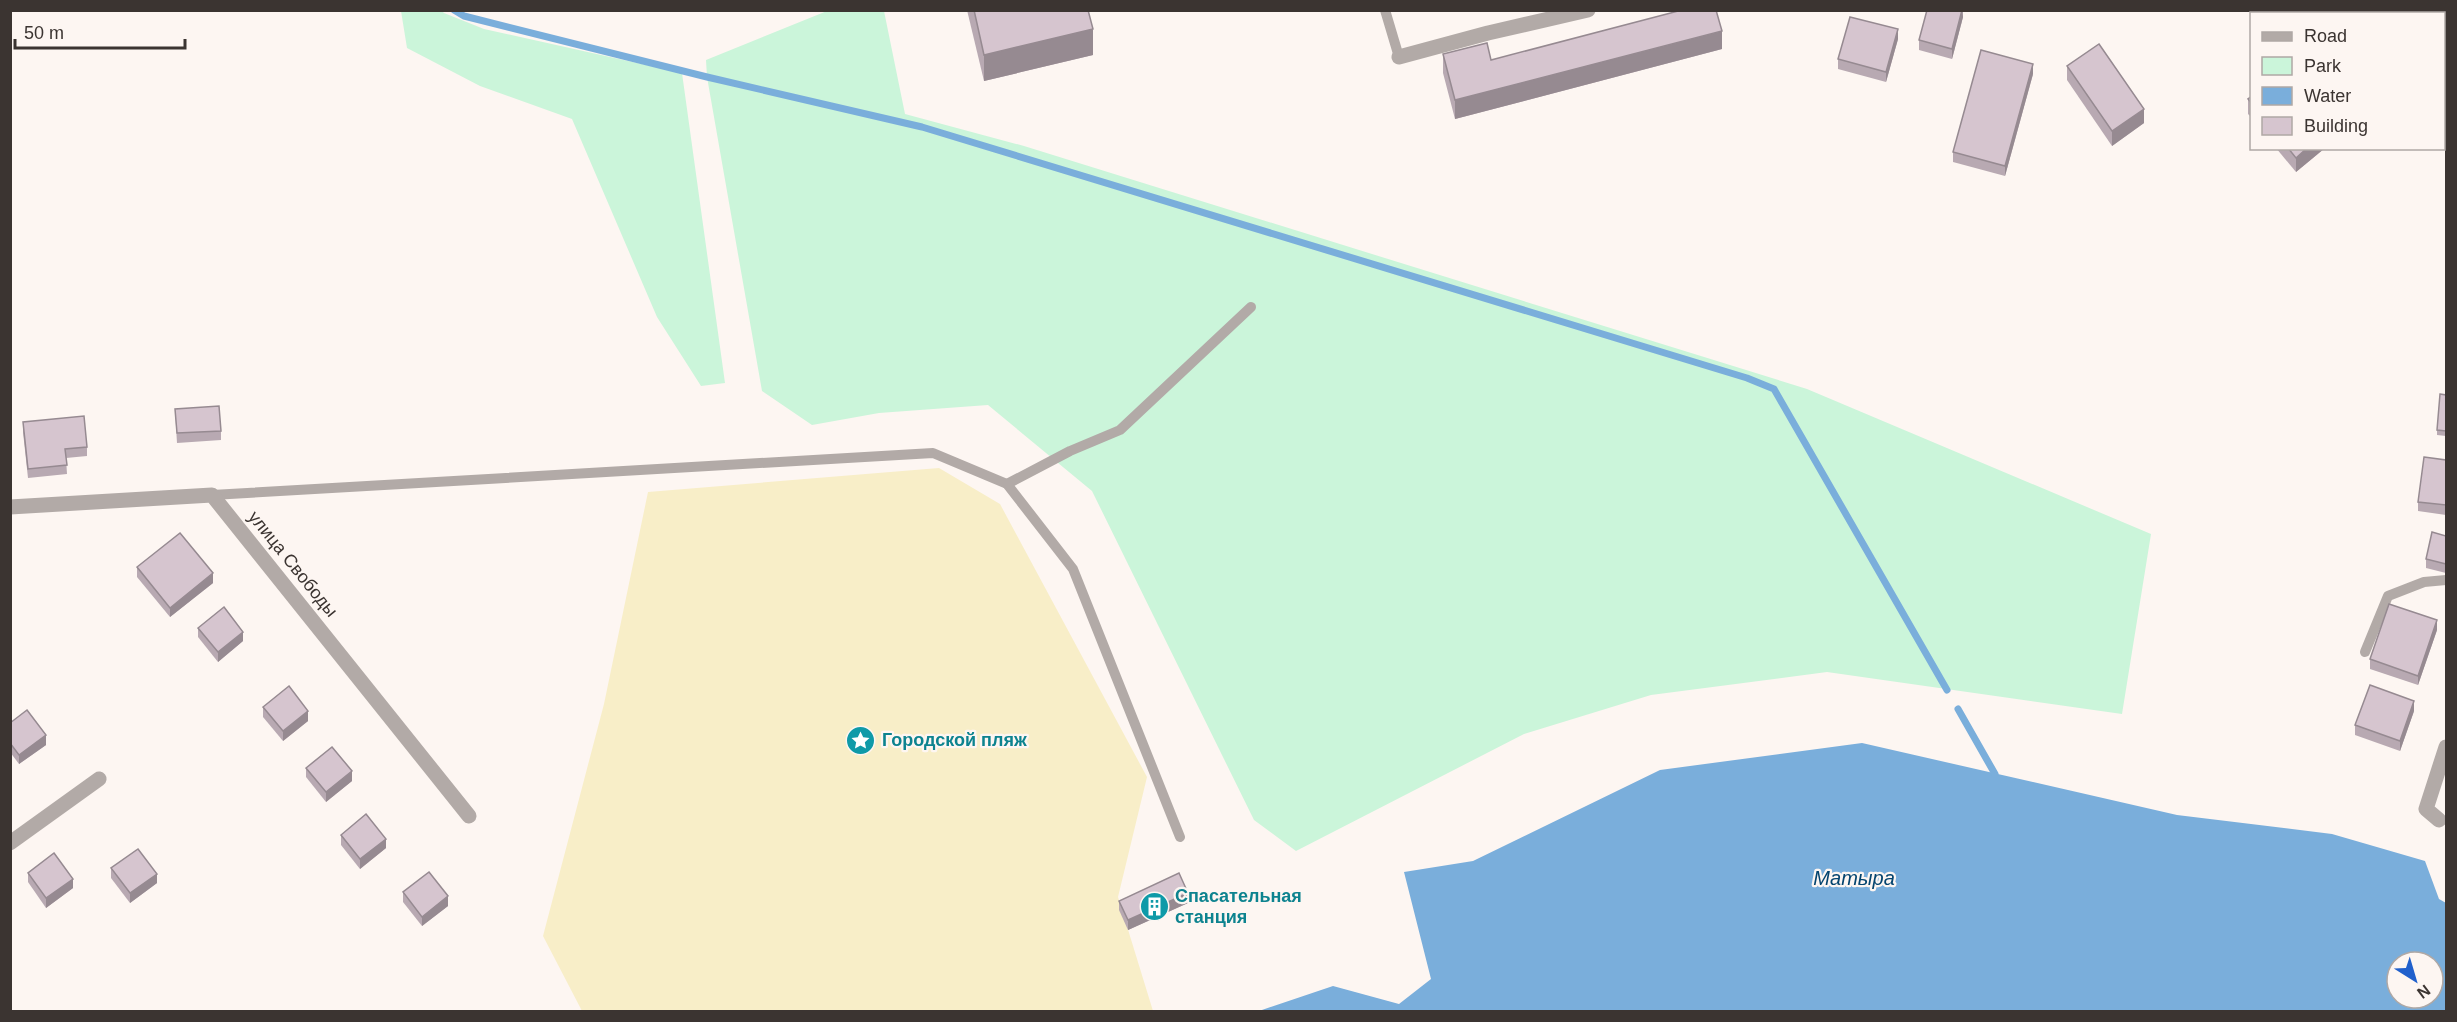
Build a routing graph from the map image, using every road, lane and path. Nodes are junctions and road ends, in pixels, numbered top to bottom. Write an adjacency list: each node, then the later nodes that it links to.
1 (1385, 10): 3 (lane)
2 (1588, 10): 3 (street)
3 (1399, 57)
4 (1251, 307): 5 (lane)
5 (1007, 484): 6 (lane); 14 (lane)
6 (212, 495): 7 (street); 12 (street, улица Свободы)
7 (10, 507)
8 (2446, 580): 9 (lane)
9 (2365, 652)
10 (2446, 747): 13 (street)
11 (99, 779): 15 (street)
12 (469, 816)
13 (2439, 820)
14 (1180, 837)
15 (10, 843)

